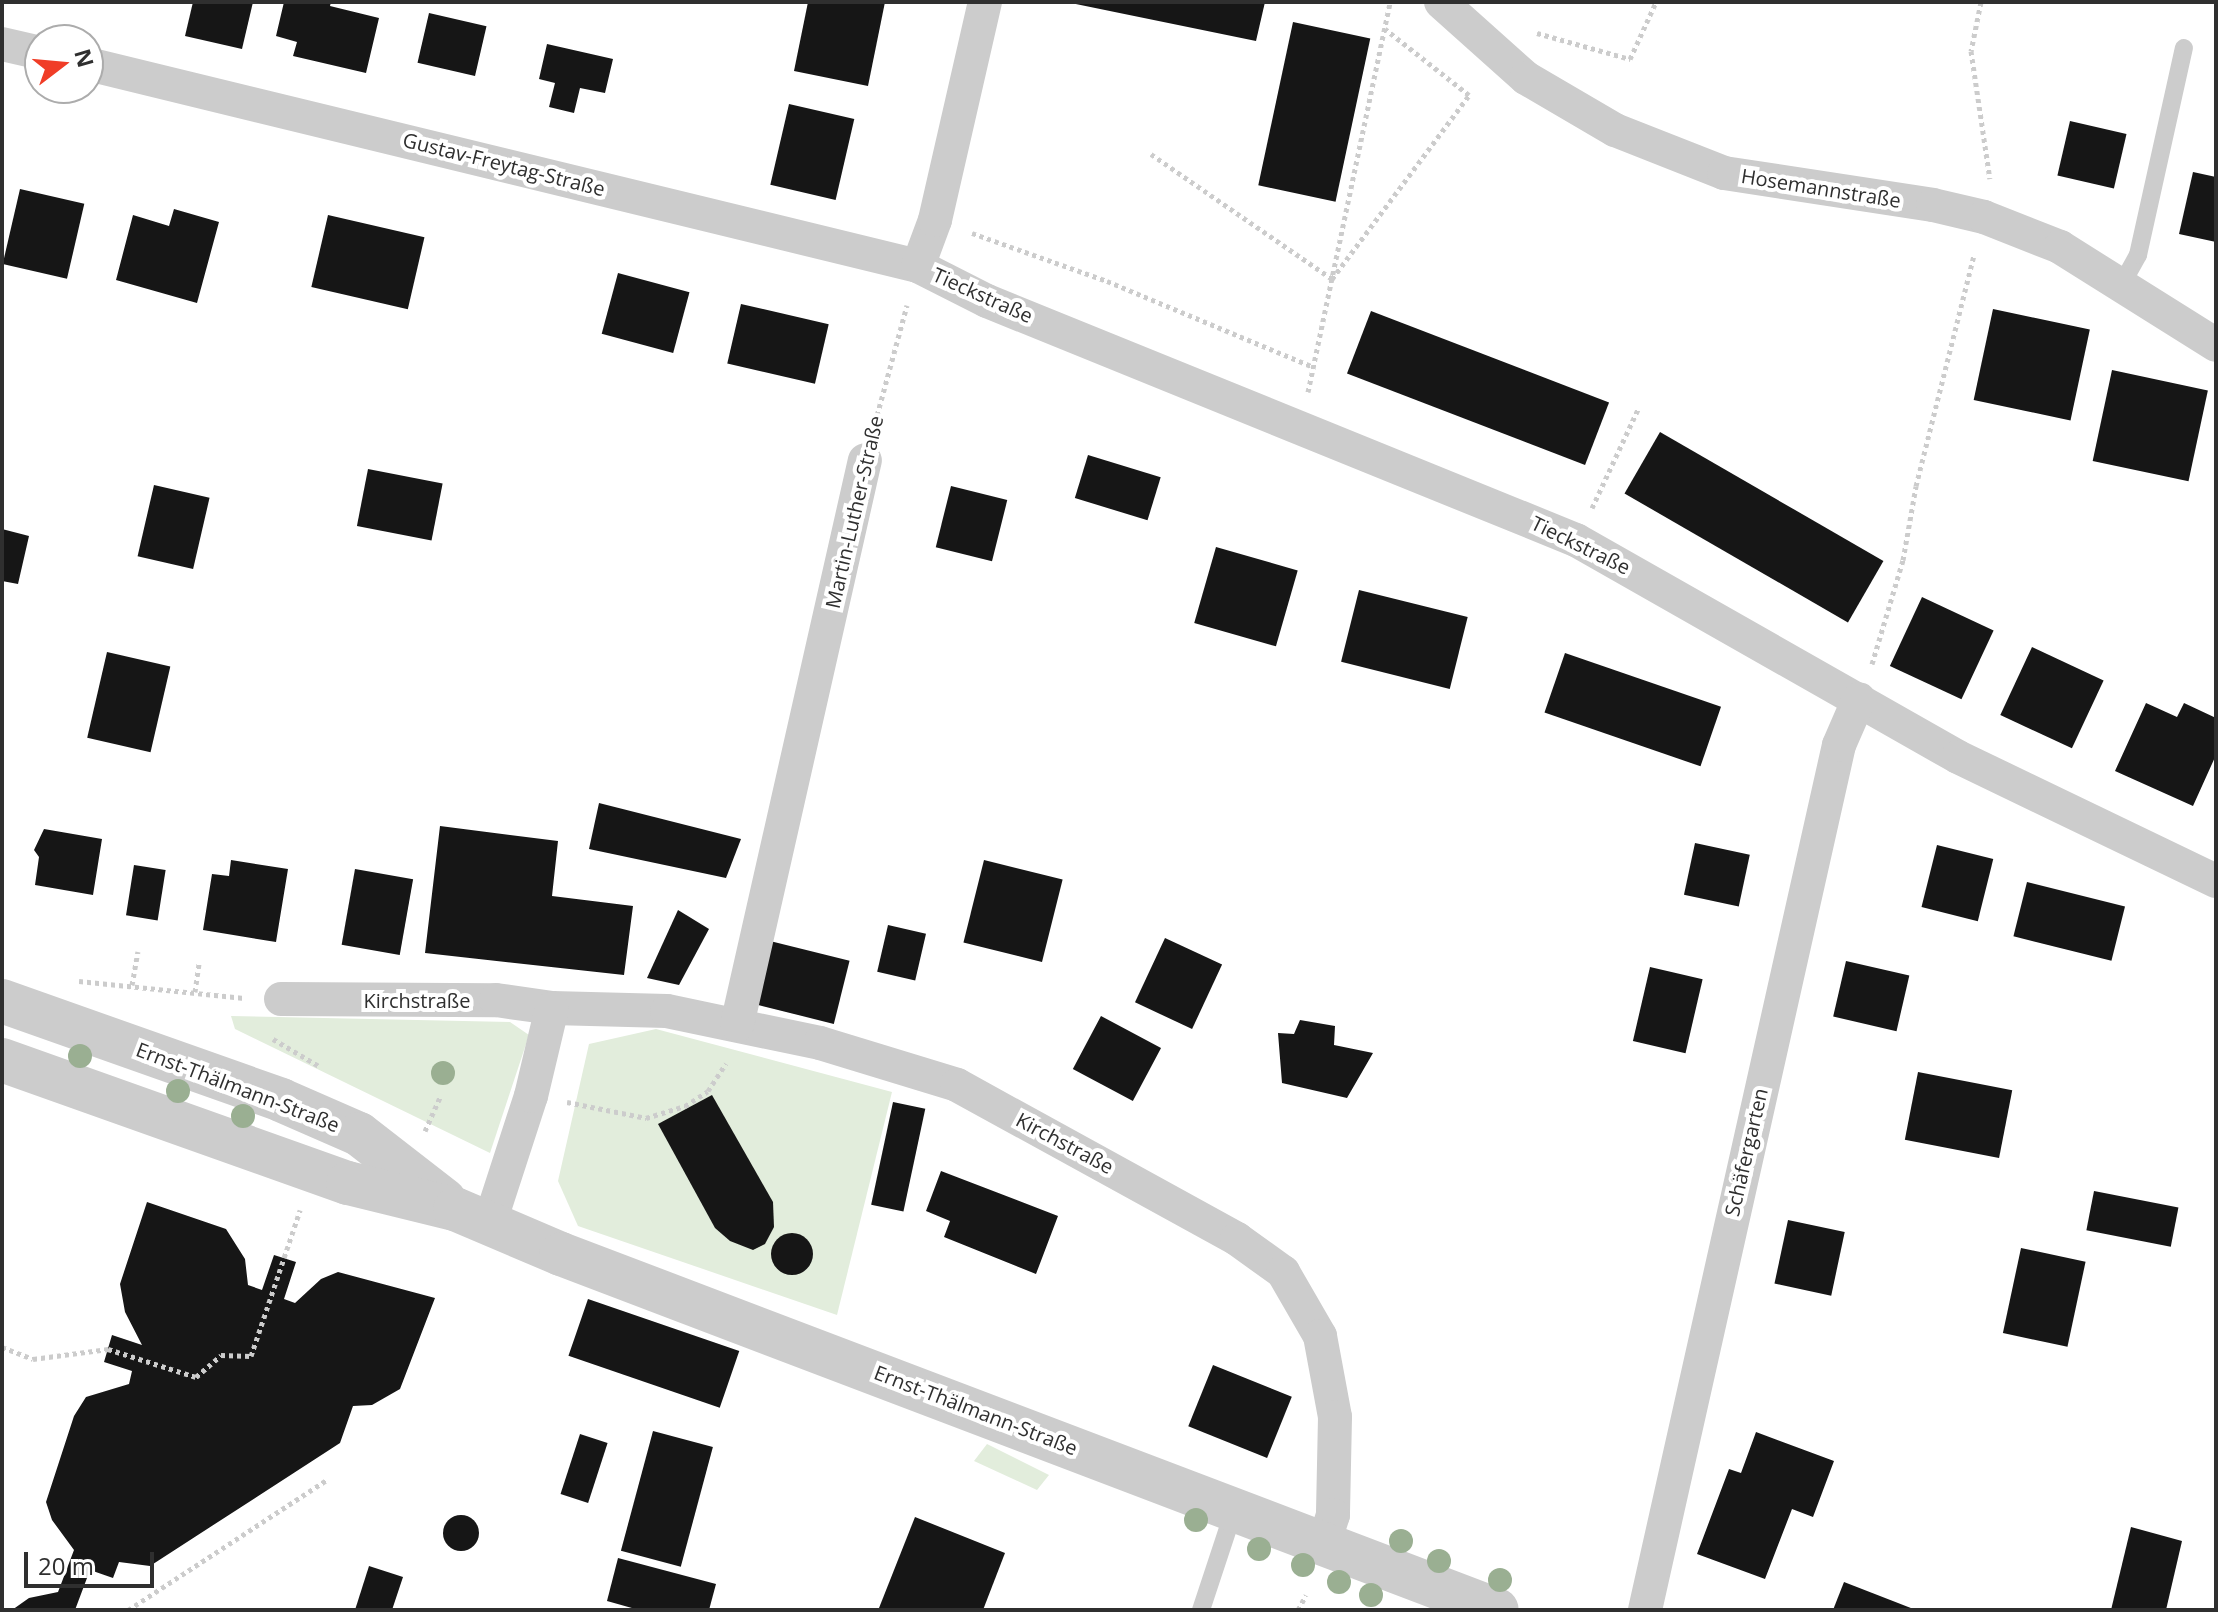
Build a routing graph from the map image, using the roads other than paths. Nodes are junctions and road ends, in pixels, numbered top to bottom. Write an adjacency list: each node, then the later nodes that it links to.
1 (985, 2): 7 (street)
2 (1441, 2): 8 (street, Hosemannstraße)
3 (2, 44): 5 (street)
4 (2184, 48): 8 (lane)
5 (24, 49)
6 (104, 68): 7 (street, Gustav-Freytag-Straße)
7 (918, 266): 11 (street, Tieckstraße)
8 (2123, 282): 9 (street, Hosemannstraße)
9 (2216, 345)
10 (865, 460): 16 (street, Martin-Luther-Straße)
11 (1859, 699): 12 (street, Tieckstraße); 23 (street, Schäfergarten)
12 (2216, 881)
13 (2, 1001): 18 (street, Ernst-Thälmann-Straße)
14 (259, 1002): 15 (street, Kirchstraße)
15 (552, 1008): 16 (street, Kirchstraße); 18 (street)
16 (737, 1025): 20 (street, Kirchstraße)
17 (2, 1060): 18 (street, Ernst-Thälmann-Straße)
18 (472, 1217): 19 (street, Ernst-Thälmann-Straße)
19 (1234, 1510): 20 (street, Ernst-Thälmann-Straße); 21 (lane)
20 (1324, 1543): 22 (street, Ernst-Thälmann-Straße)
21 (1201, 1610)
22 (1497, 1610)
23 (1645, 1610)

